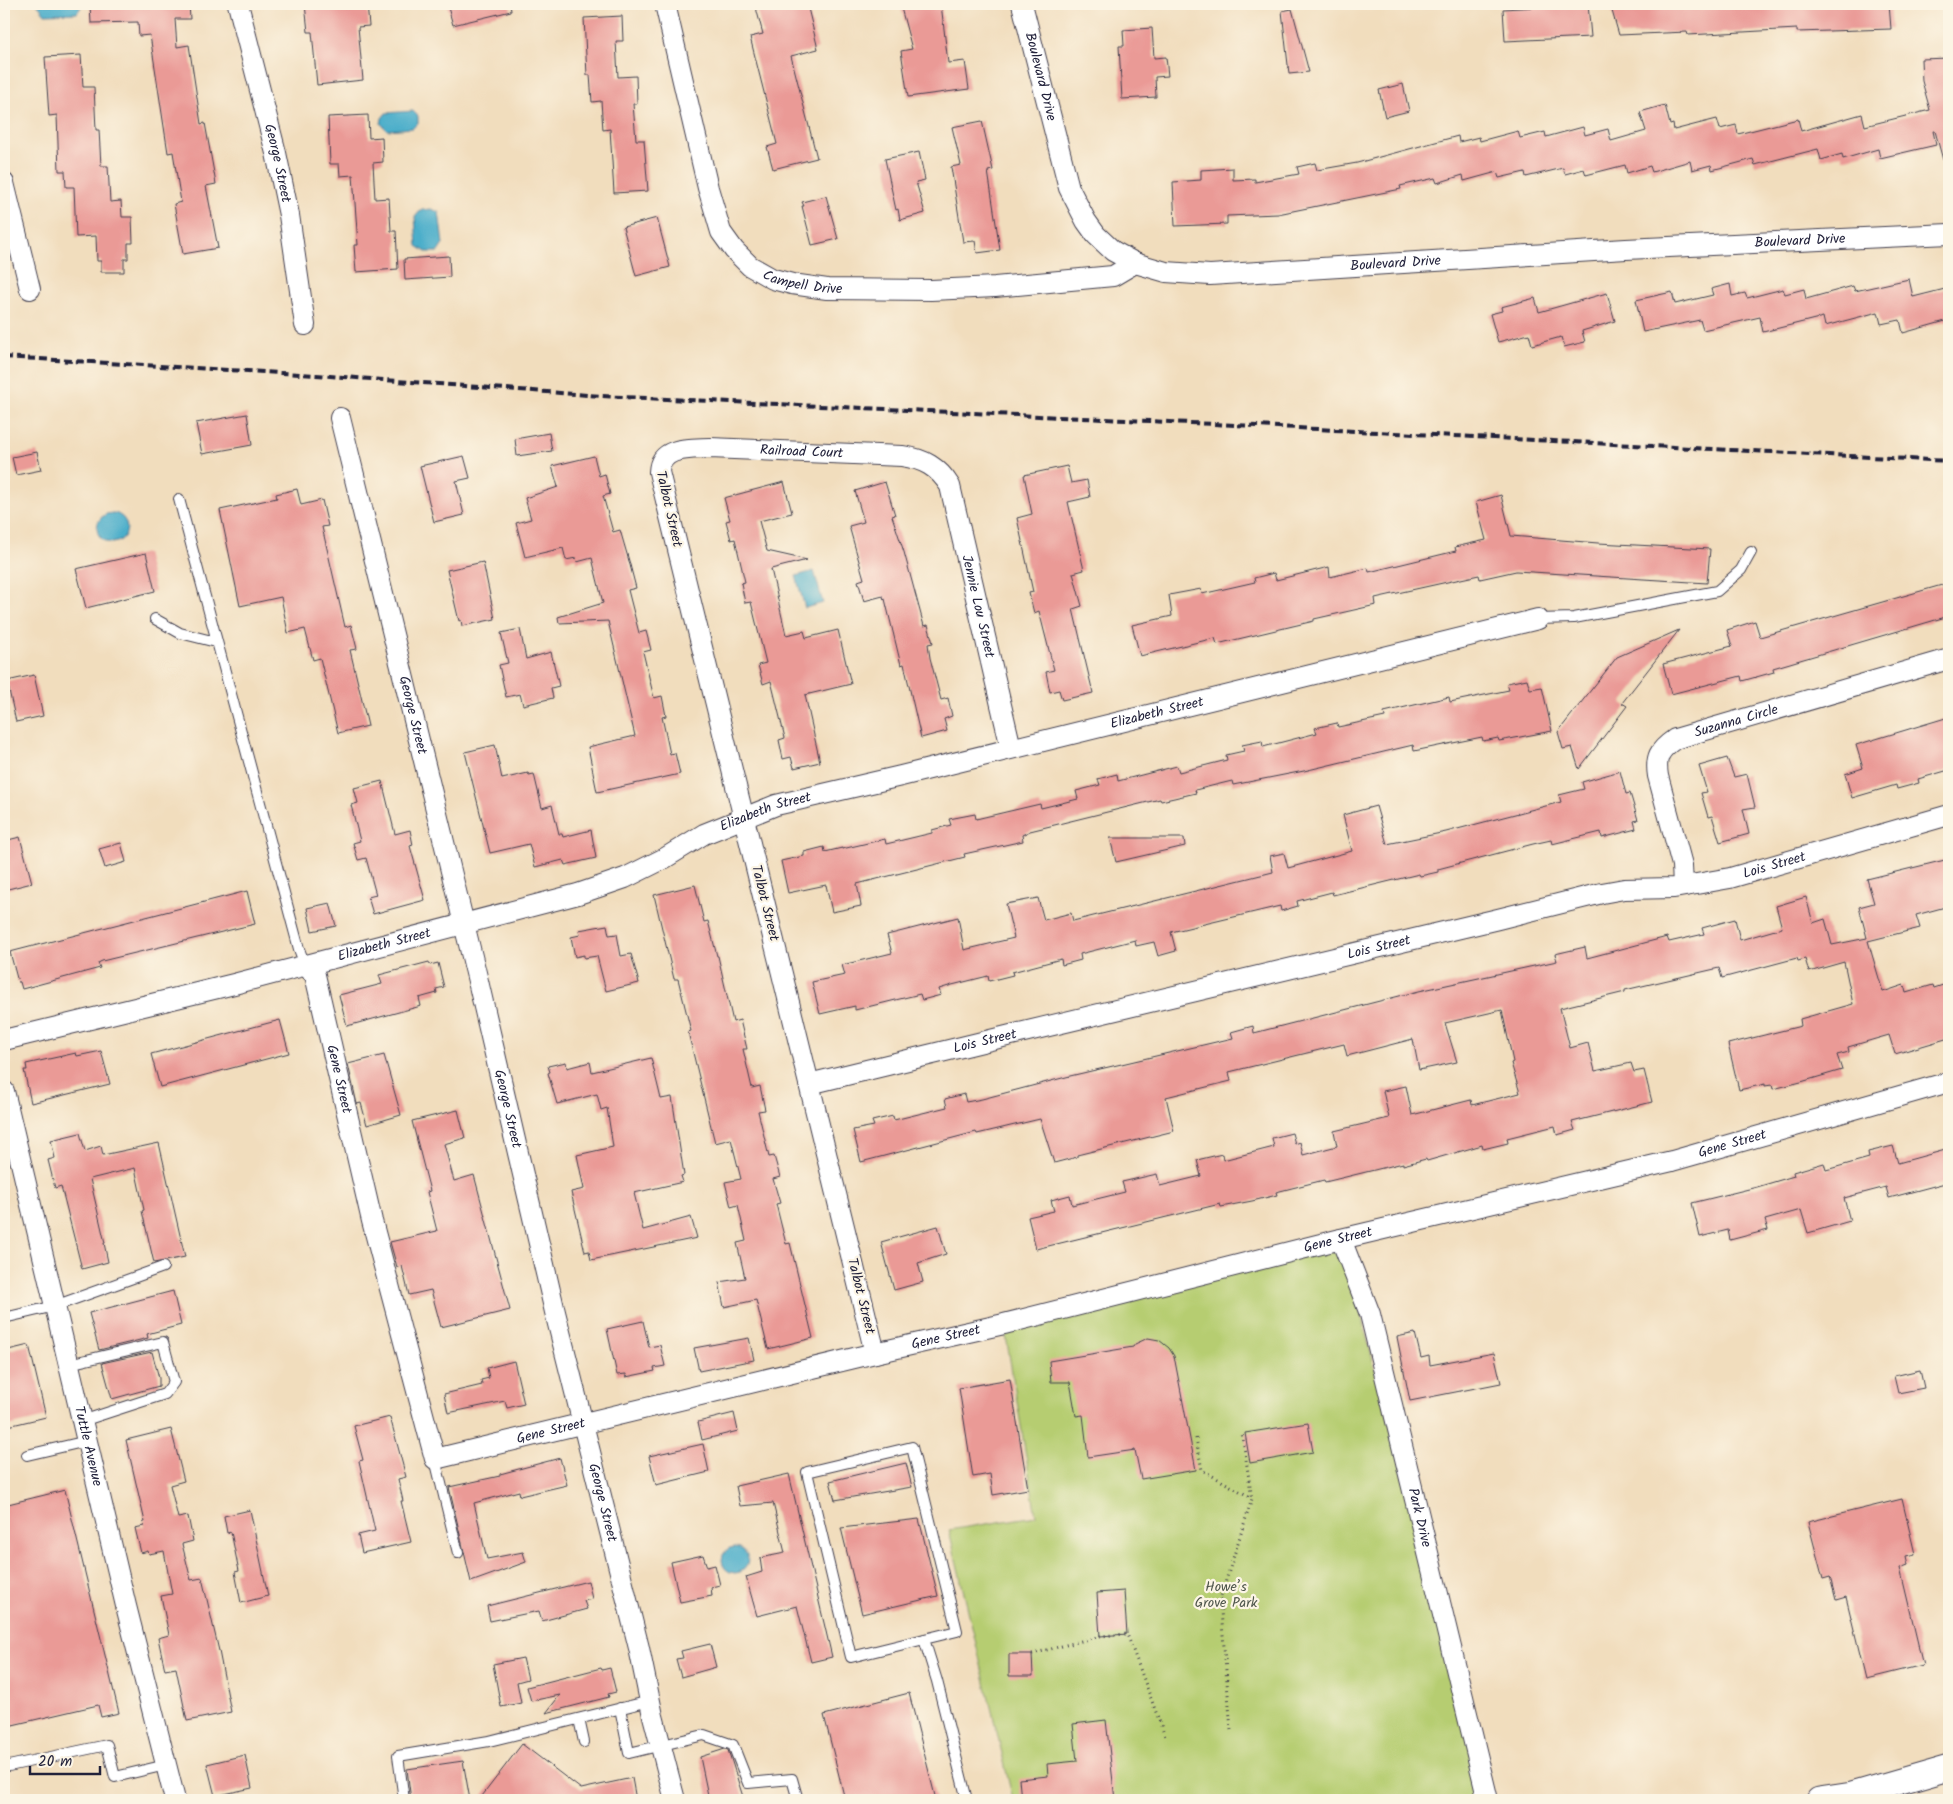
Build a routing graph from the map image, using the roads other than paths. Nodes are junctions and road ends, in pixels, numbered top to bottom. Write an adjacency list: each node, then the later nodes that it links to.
1 (238, 4): 8 (street, George Street)
2 (665, 4): 6 (street, Campell Drive)
3 (1022, 4): 6 (street, Boulevard Drive)
4 (4, 183): 7 (street)
5 (1949, 234): 6 (street, Boulevard Drive)
6 (1136, 263)
7 (30, 290)
8 (305, 325)
9 (340, 418): 22 (street, George Street)
10 (666, 455): 11 (street, Railroad Court); 20 (street, Talbot Street)
11 (936, 469): 18 (street, Jennie Lou Street)
12 (179, 499): 16 (lane)
13 (1751, 552): 15 (lane)
14 (155, 619): 16 (lane)
15 (1538, 619): 18 (street, Elizabeth Street)
16 (216, 642): 23 (lane)
17 (1949, 659): 21 (street, Suzanna Circle)
18 (1010, 748): 20 (street, Elizabeth Street)
19 (1949, 815): 21 (street, Lois Street)
20 (743, 818): 22 (street, Elizabeth Street); 26 (street, Talbot Street)
21 (1683, 886): 26 (street, Lois Street)
22 (463, 925): 23 (street, Elizabeth Street); 35 (street, George Street)
23 (305, 965): 24 (street, Elizabeth Street); 38 (street, Gene Street)
24 (4, 1040)
25 (1949, 1082): 28 (street, Gene Street)
26 (810, 1084): 32 (street, Talbot Street)
27 (4, 1092): 30 (street, Tuttle Avenue)
28 (1341, 1239): 32 (street, Gene Street); 54 (street, Park Drive)
29 (163, 1267): 30 (lane)
30 (55, 1306): 31 (lane); 33 (street, Tuttle Avenue)
31 (4, 1318)
32 (875, 1352): 35 (street, Gene Street)
33 (68, 1364): 34 (street, Tuttle Avenue); 34 (lane)
34 (82, 1421): 36 (street, Tuttle Avenue)
35 (583, 1422): 38 (street, Gene Street); 41 (street, George Street)
36 (87, 1441): 37 (lane); 46 (street, Tuttle Avenue)
37 (27, 1455)
38 (435, 1459): 39 (lane)
39 (458, 1553)
40 (924, 1639): 40 (lane); 53 (lane)
41 (650, 1701): 42 (lane); 45 (street, George Street)
42 (620, 1708): 43 (lane); 45 (lane)
43 (579, 1719): 44 (lane); 50 (lane)
44 (584, 1742)
45 (661, 1746): 51 (street, George Street); 52 (lane)
46 (166, 1765): 47 (lane); 49 (street, Tuttle Avenue)
47 (4, 1767)
48 (1949, 1768): 55 (street)
49 (174, 1800)
50 (404, 1800)
51 (676, 1800)
52 (798, 1800)
53 (967, 1800)
54 (1488, 1800)
55 (1819, 1800)

